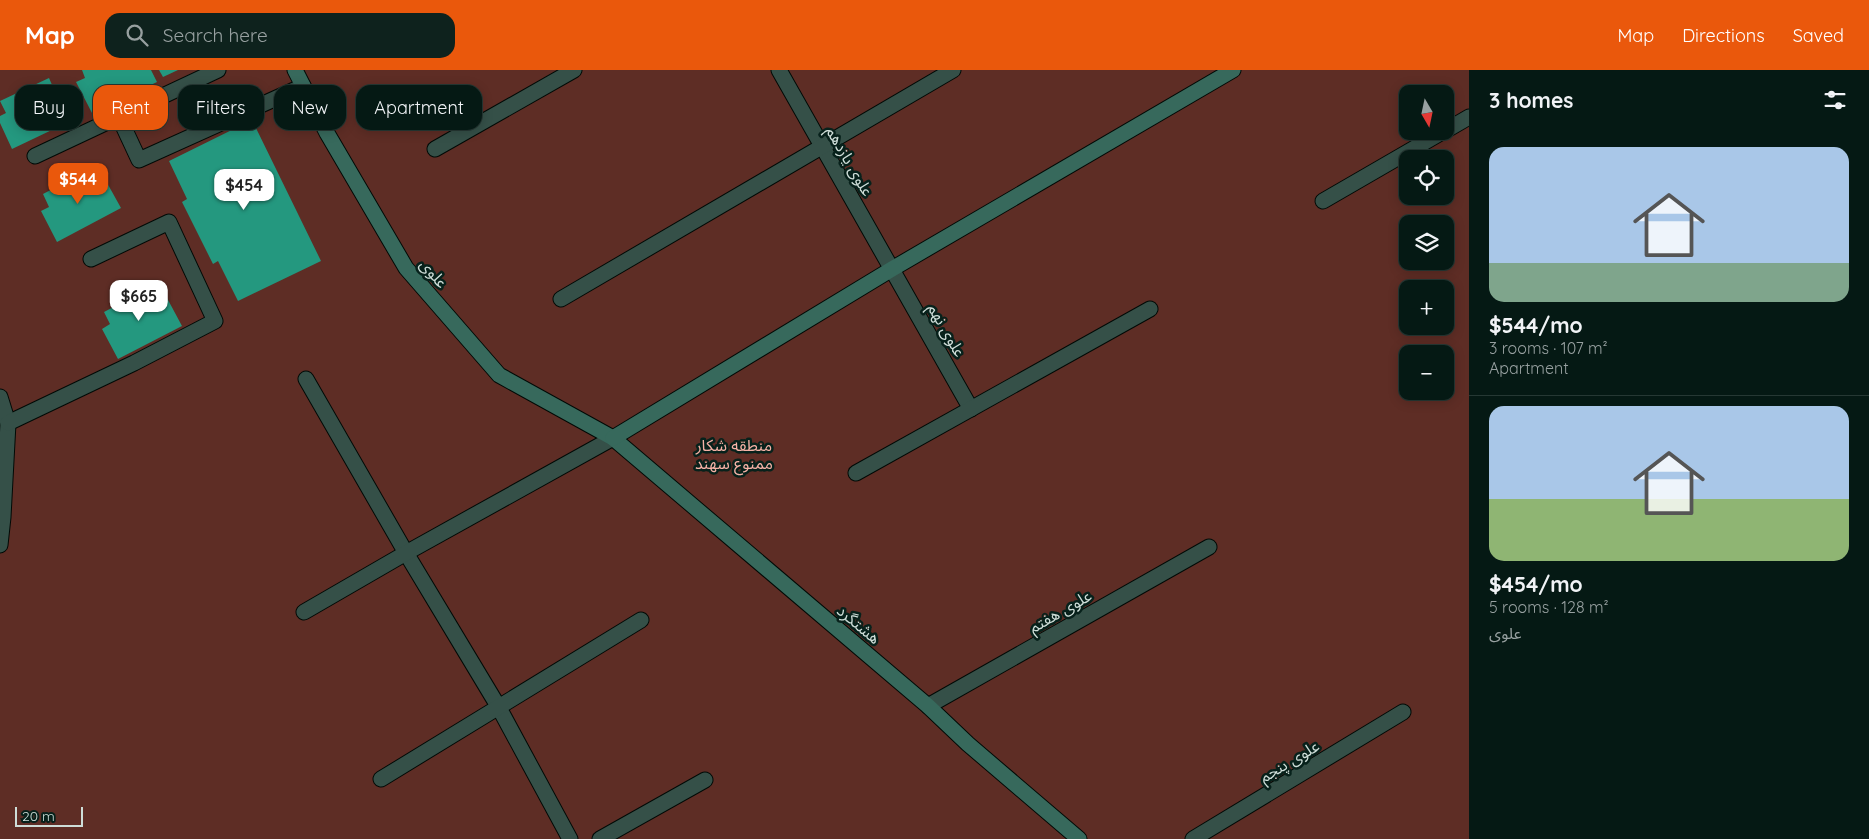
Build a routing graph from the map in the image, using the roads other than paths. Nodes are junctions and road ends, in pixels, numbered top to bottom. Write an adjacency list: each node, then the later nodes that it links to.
1 (218, 70): 8 (street)
2 (295, 70): 7 (street, علوی)
3 (574, 70): 17 (street)
4 (779, 70): 16 (street, علوی یازدهم)
5 (953, 70): 16 (street)
6 (1233, 70): 21 (street)
7 (302, 85)
8 (168, 94)
9 (274, 99): 13 (street)
10 (1469, 117): 11 (street)
11 (1454, 125)
12 (93, 129): 18 (street)
13 (124, 130)
14 (326, 130): 28 (street, علوی)
15 (1428, 140): 19 (street)
16 (821, 146): 21 (street, علوی یازدهم); 22 (street)
17 (435, 149)
18 (35, 156)
19 (1323, 201)
20 (91, 259): 27 (street)
21 (892, 269): 26 (street, علوی نهم); 28 (street)
22 (561, 299)
23 (1150, 309): 26 (street)
24 (306, 379): 32 (street)
25 (0, 397): 27 (street)
26 (972, 408): 29 (street)
27 (8, 423): 30 (street)
28 (613, 438): 32 (street); 36 (street, هشتگرد)
29 (856, 473)
30 (0, 545)
31 (1209, 547): 36 (street, علوی هفتم)
32 (406, 553): 33 (street); 35 (street)
33 (304, 612)
34 (640, 620): 35 (street)
35 (498, 706): 38 (street); 41 (street)
36 (928, 706): 43 (street, هشتگرد)
37 (1403, 712): 40 (street, علوی پنجم)
38 (380, 779)
39 (705, 780): 42 (street)
40 (1218, 833): 44 (street, علوی پنجم)
41 (570, 839)
42 (600, 839)
43 (1079, 839)
44 (1193, 839)

